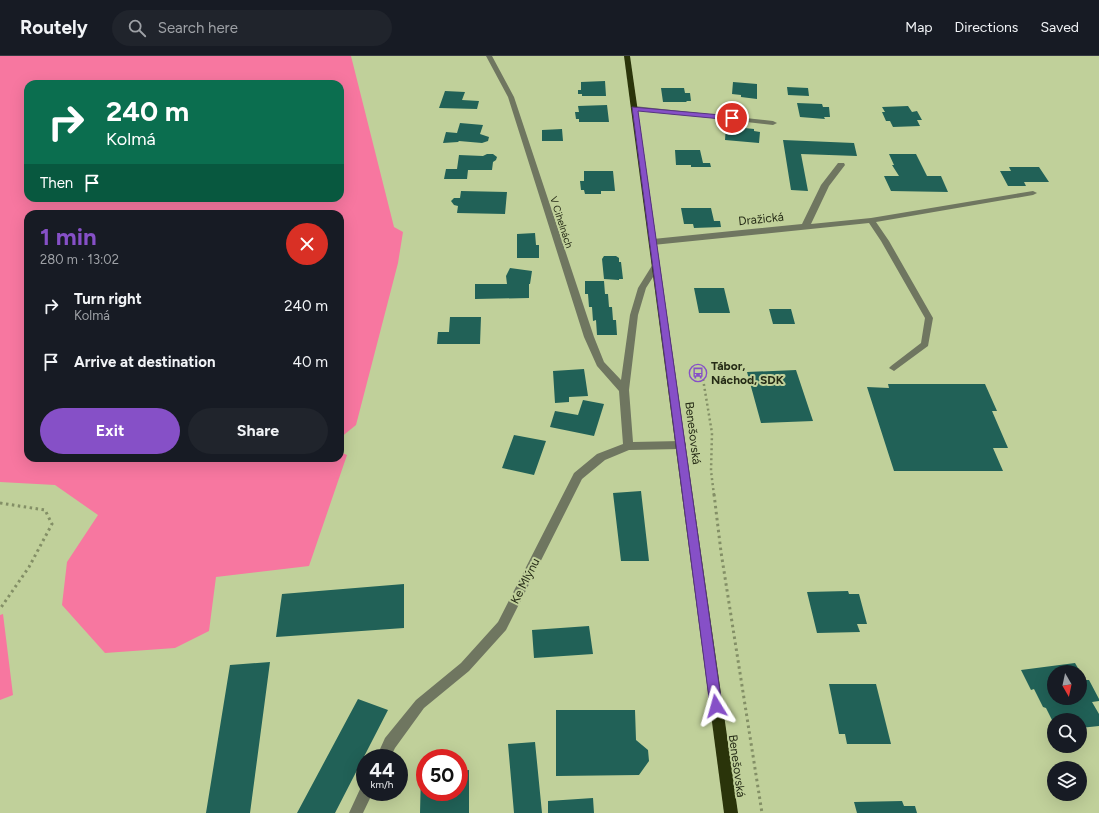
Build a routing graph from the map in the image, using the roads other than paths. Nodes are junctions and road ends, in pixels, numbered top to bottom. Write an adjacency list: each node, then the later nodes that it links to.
1 (489, 56): 12 (street, V Cihelnách)
2 (627, 56): 3 (main road, Benešovská)
3 (634, 108): 4 (street); 9 (main road, Benešovská)
4 (773, 123)
5 (841, 164): 8 (street)
6 (1033, 193): 7 (street, Dražická)
7 (871, 220): 8 (street, Dražická); 11 (street)
8 (805, 227): 9 (street, Dražická)
9 (653, 242): 10 (main road, Benešovská)
10 (656, 266): 12 (street); 13 (main road, Benešovská)
11 (894, 368)
12 (624, 390): 14 (street)
13 (681, 445): 14 (street, Ke Mlýnu); 18 (main road, Benešovská)
14 (628, 446): 15 (street, Ke Mlýnu)
15 (387, 749)
16 (362, 801): 17 (street)
17 (356, 813)
18 (731, 813)

